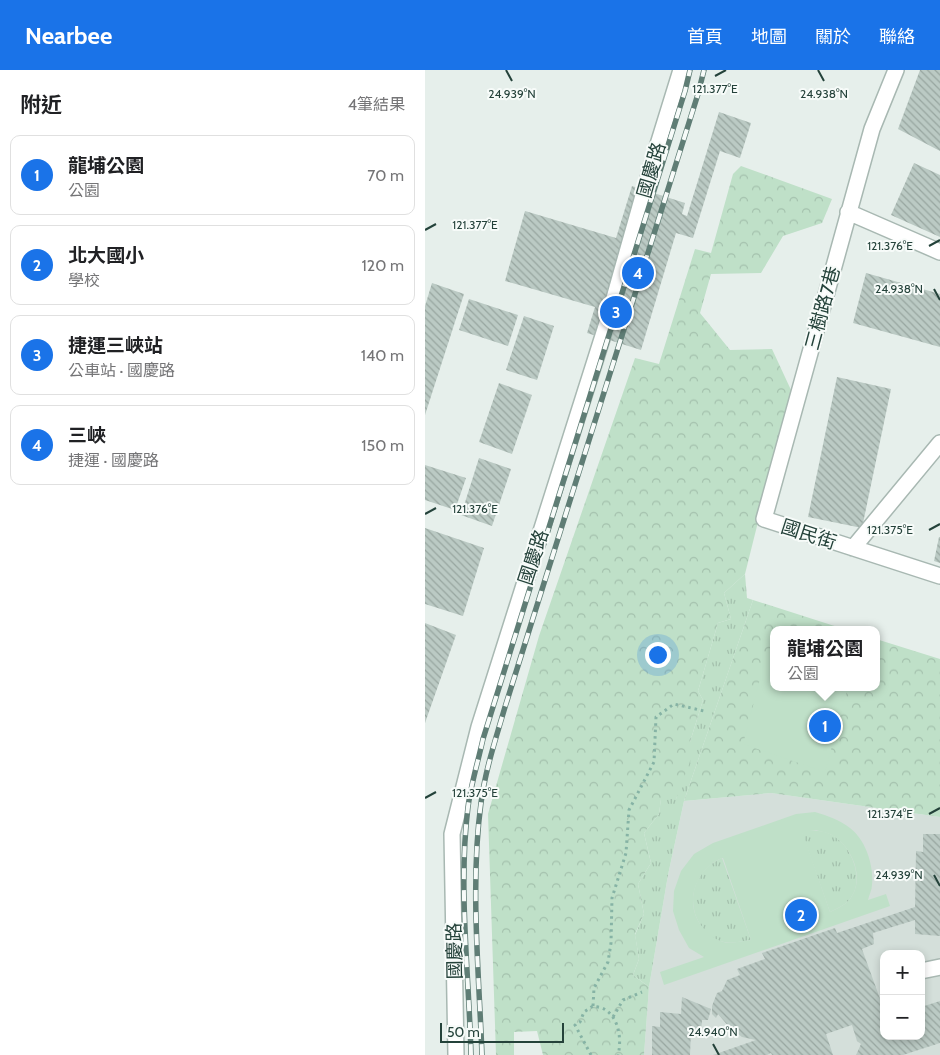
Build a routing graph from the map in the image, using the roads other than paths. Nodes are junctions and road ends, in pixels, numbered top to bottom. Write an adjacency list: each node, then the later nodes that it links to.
1 (681, 70): 11 (street, 國慶路)
2 (896, 70): 3 (street, 三樹路7巷)
3 (848, 212): 4 (street); 6 (street, 三樹路7巷)
4 (940, 252)
5 (940, 443): 7 (street)
6 (764, 519): 7 (street, 國民街)
7 (853, 548): 8 (street, 國民街)
8 (940, 576)
9 (940, 967): 10 (street)
10 (925, 970)
11 (456, 1055)

